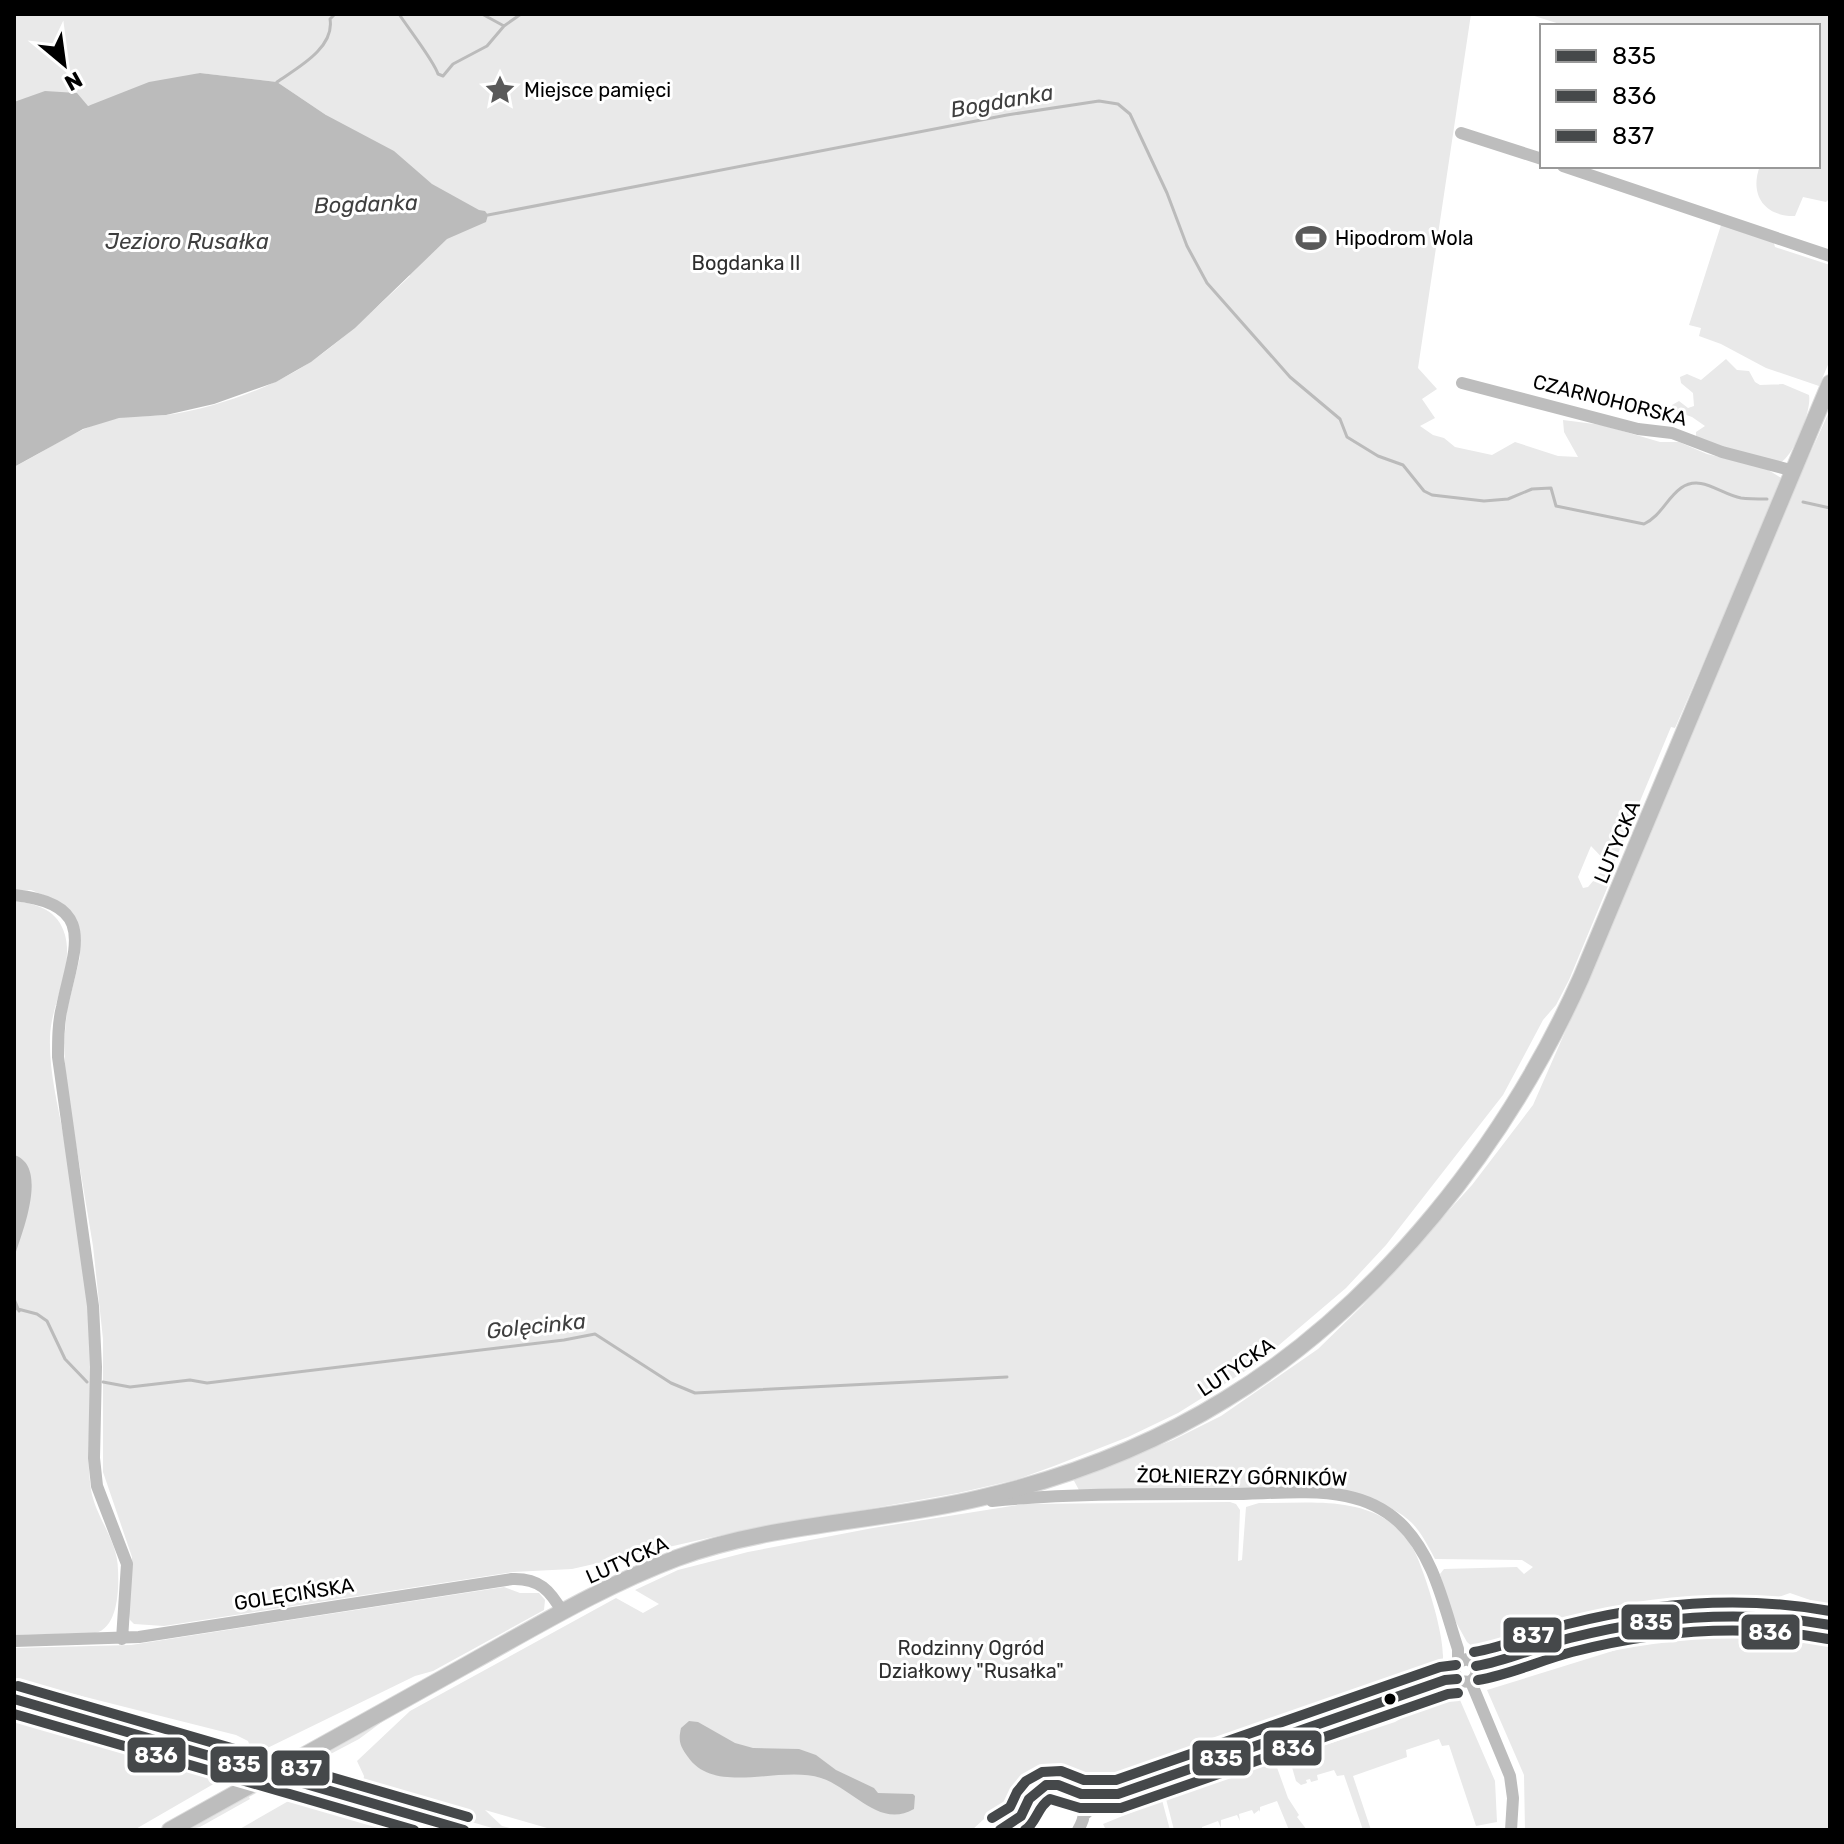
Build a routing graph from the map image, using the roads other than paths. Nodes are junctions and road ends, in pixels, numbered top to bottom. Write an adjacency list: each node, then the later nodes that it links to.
1 (1461, 133): 2 (street)
2 (1540, 158)
3 (1569, 168): 4 (street)
4 (1830, 256)
5 (1462, 383): 7 (street, CZARNOHORSKA)
6 (1830, 383): 7 (main road, LUTYCKA)
7 (1794, 471): 9 (main road, LUTYCKA)
8 (14, 895): 14 (street)
9 (1065, 1472): 10 (street); 11 (main road, LUTYCKA)
10 (1080, 1495): 11 (street, ŻOŁNIERZY GÓRNIKÓW); 16 (street, ŻOŁNIERZY GÓRNIKÓW)
11 (945, 1506): 12 (main road, LUTYCKA)
12 (563, 1613): 14 (street, GOLĘCIŃSKA); 22 (main road, LUTYCKA)
13 (1830, 1625): 16 (street)
14 (122, 1639): 15 (street, GOLĘCIŃSKA)
15 (14, 1641)
16 (1465, 1669): 19 (street); 27 (street, ŻOŁNIERZY GÓRNIKÓW)
17 (14, 1699): 23 (street, bridge)
18 (1076, 1793): 19 (street); 20 (street); 21 (street)
19 (1118, 1794): 21 (street)
20 (1025, 1809): 24 (street); 25 (street)
21 (1084, 1815): 26 (street)
22 (170, 1830)
23 (464, 1830)
24 (1000, 1830)
25 (1029, 1830)
26 (1078, 1830)
27 (1511, 1830)

